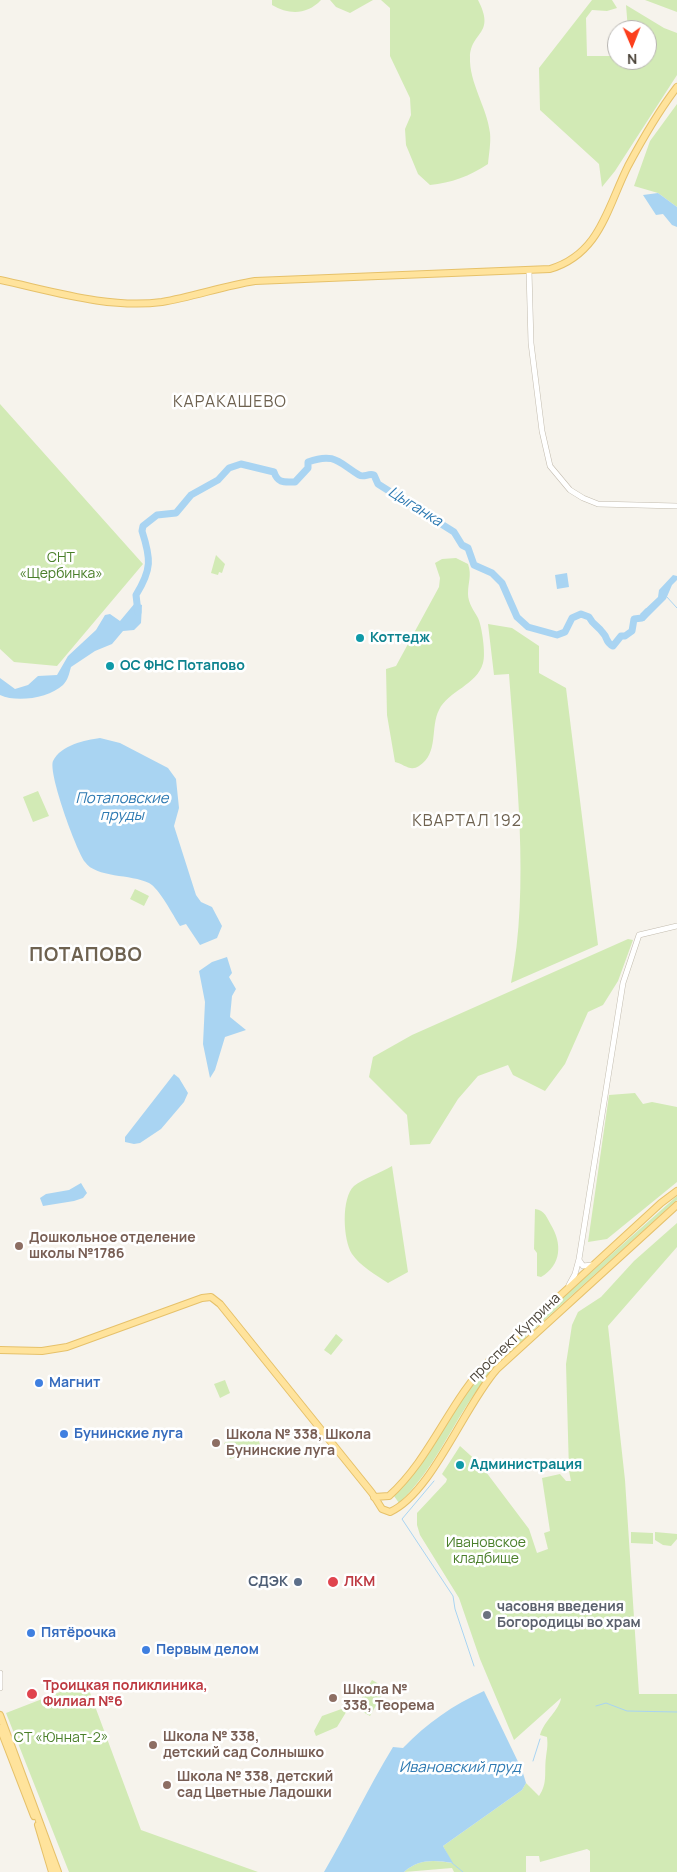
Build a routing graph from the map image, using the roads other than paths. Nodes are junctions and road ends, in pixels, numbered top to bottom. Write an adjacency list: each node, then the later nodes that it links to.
1 (677, 87): 2 (main road)
2 (529, 271): 3 (main road); 4 (street)
3 (0, 280)
4 (677, 506)
5 (677, 926): 8 (street)
6 (677, 1191): 9 (main road, проспект Куприна)
7 (677, 1205): 12 (main road, проспект Куприна)
8 (579, 1259): 9 (street); 10 (street)
9 (592, 1264): 10 (main road, проспект Куприна)
10 (567, 1289): 12 (main road, проспект Куприна)
11 (0, 1350): 12 (main road)
12 (374, 1497)
13 (0, 1674): 14 (street)
14 (0, 1688)
15 (0, 1715): 18 (main road)
16 (0, 1728): 17 (main road)
17 (52, 1872)
18 (58, 1872)

